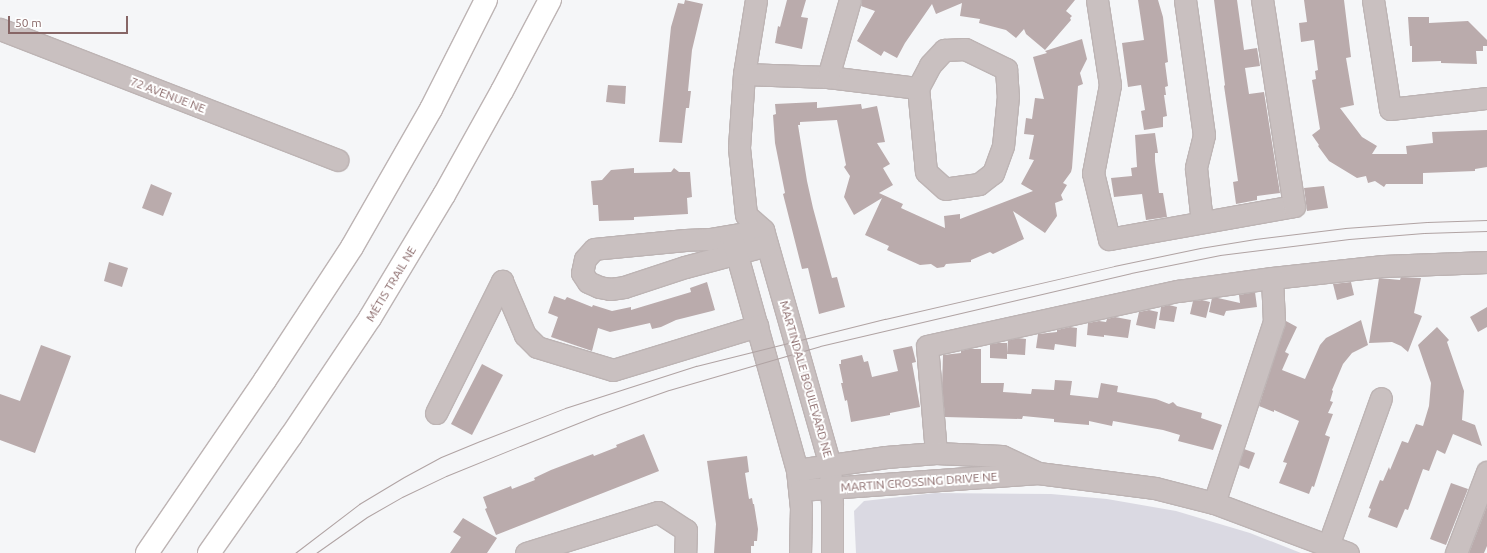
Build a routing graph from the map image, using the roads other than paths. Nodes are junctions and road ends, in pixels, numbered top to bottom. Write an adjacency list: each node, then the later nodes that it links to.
1 (486, 0): 33 (main road)
2 (550, 0): 34 (main road, MÉTIS TRAIL NE)
3 (756, 0): 10 (street)
4 (850, 0): 11 (street)
5 (1097, 0): 16 (street)
6 (1185, 0): 16 (street)
7 (1262, 0): 16 (street)
8 (1373, 0): 13 (street)
9 (0, 29): 14 (street, 72 AVENUE NE)
10 (744, 74): 11 (street); 15 (street)
11 (828, 77): 12 (street)
12 (918, 88): 12 (street)
13 (1487, 98)
14 (337, 160)
15 (746, 215): 17 (street); 18 (street)
16 (1202, 222)
17 (765, 238): 18 (street); 25 (street, MARTINDALE BOULEVARD NE)
18 (734, 245): 18 (street); 21 (street)
19 (1487, 262): 20 (street)
20 (1272, 278): 24 (street); 31 (street)
21 (757, 326): 23 (street); 26 (street)
22 (1381, 398): 32 (street)
23 (436, 413)
24 (936, 453): 25 (street, MARTIN CROSSING DRIVE NE); 28 (street, MARTIN CROSSING DRIVE NE)
25 (830, 465): 26 (street, MARTIN CROSSING DRIVE NE); 29 (street, MARTINDALE BOULEVARD NE)
26 (797, 470): 30 (street)
27 (1487, 472): 40 (street)
28 (1038, 473): 29 (street, MARTIN CROSSING DRIVE NE); 31 (street, MARTIN CROSSING DRIVE NE)
29 (832, 487): 30 (street, MARTIN CROSSING DRIVE NE); 38 (street, MARTINDALE BOULEVARD NE)
30 (800, 490): 37 (street)
31 (1214, 502): 32 (street, MARTIN CROSSING DRIVE NE)
32 (1328, 546): 39 (street, MARTIN CROSSING DRIVE NE)
33 (147, 553)
34 (209, 553)
35 (526, 553): 36 (street)
36 (685, 553)
37 (800, 553)
38 (832, 553)
39 (1348, 553)
40 (1456, 553)

